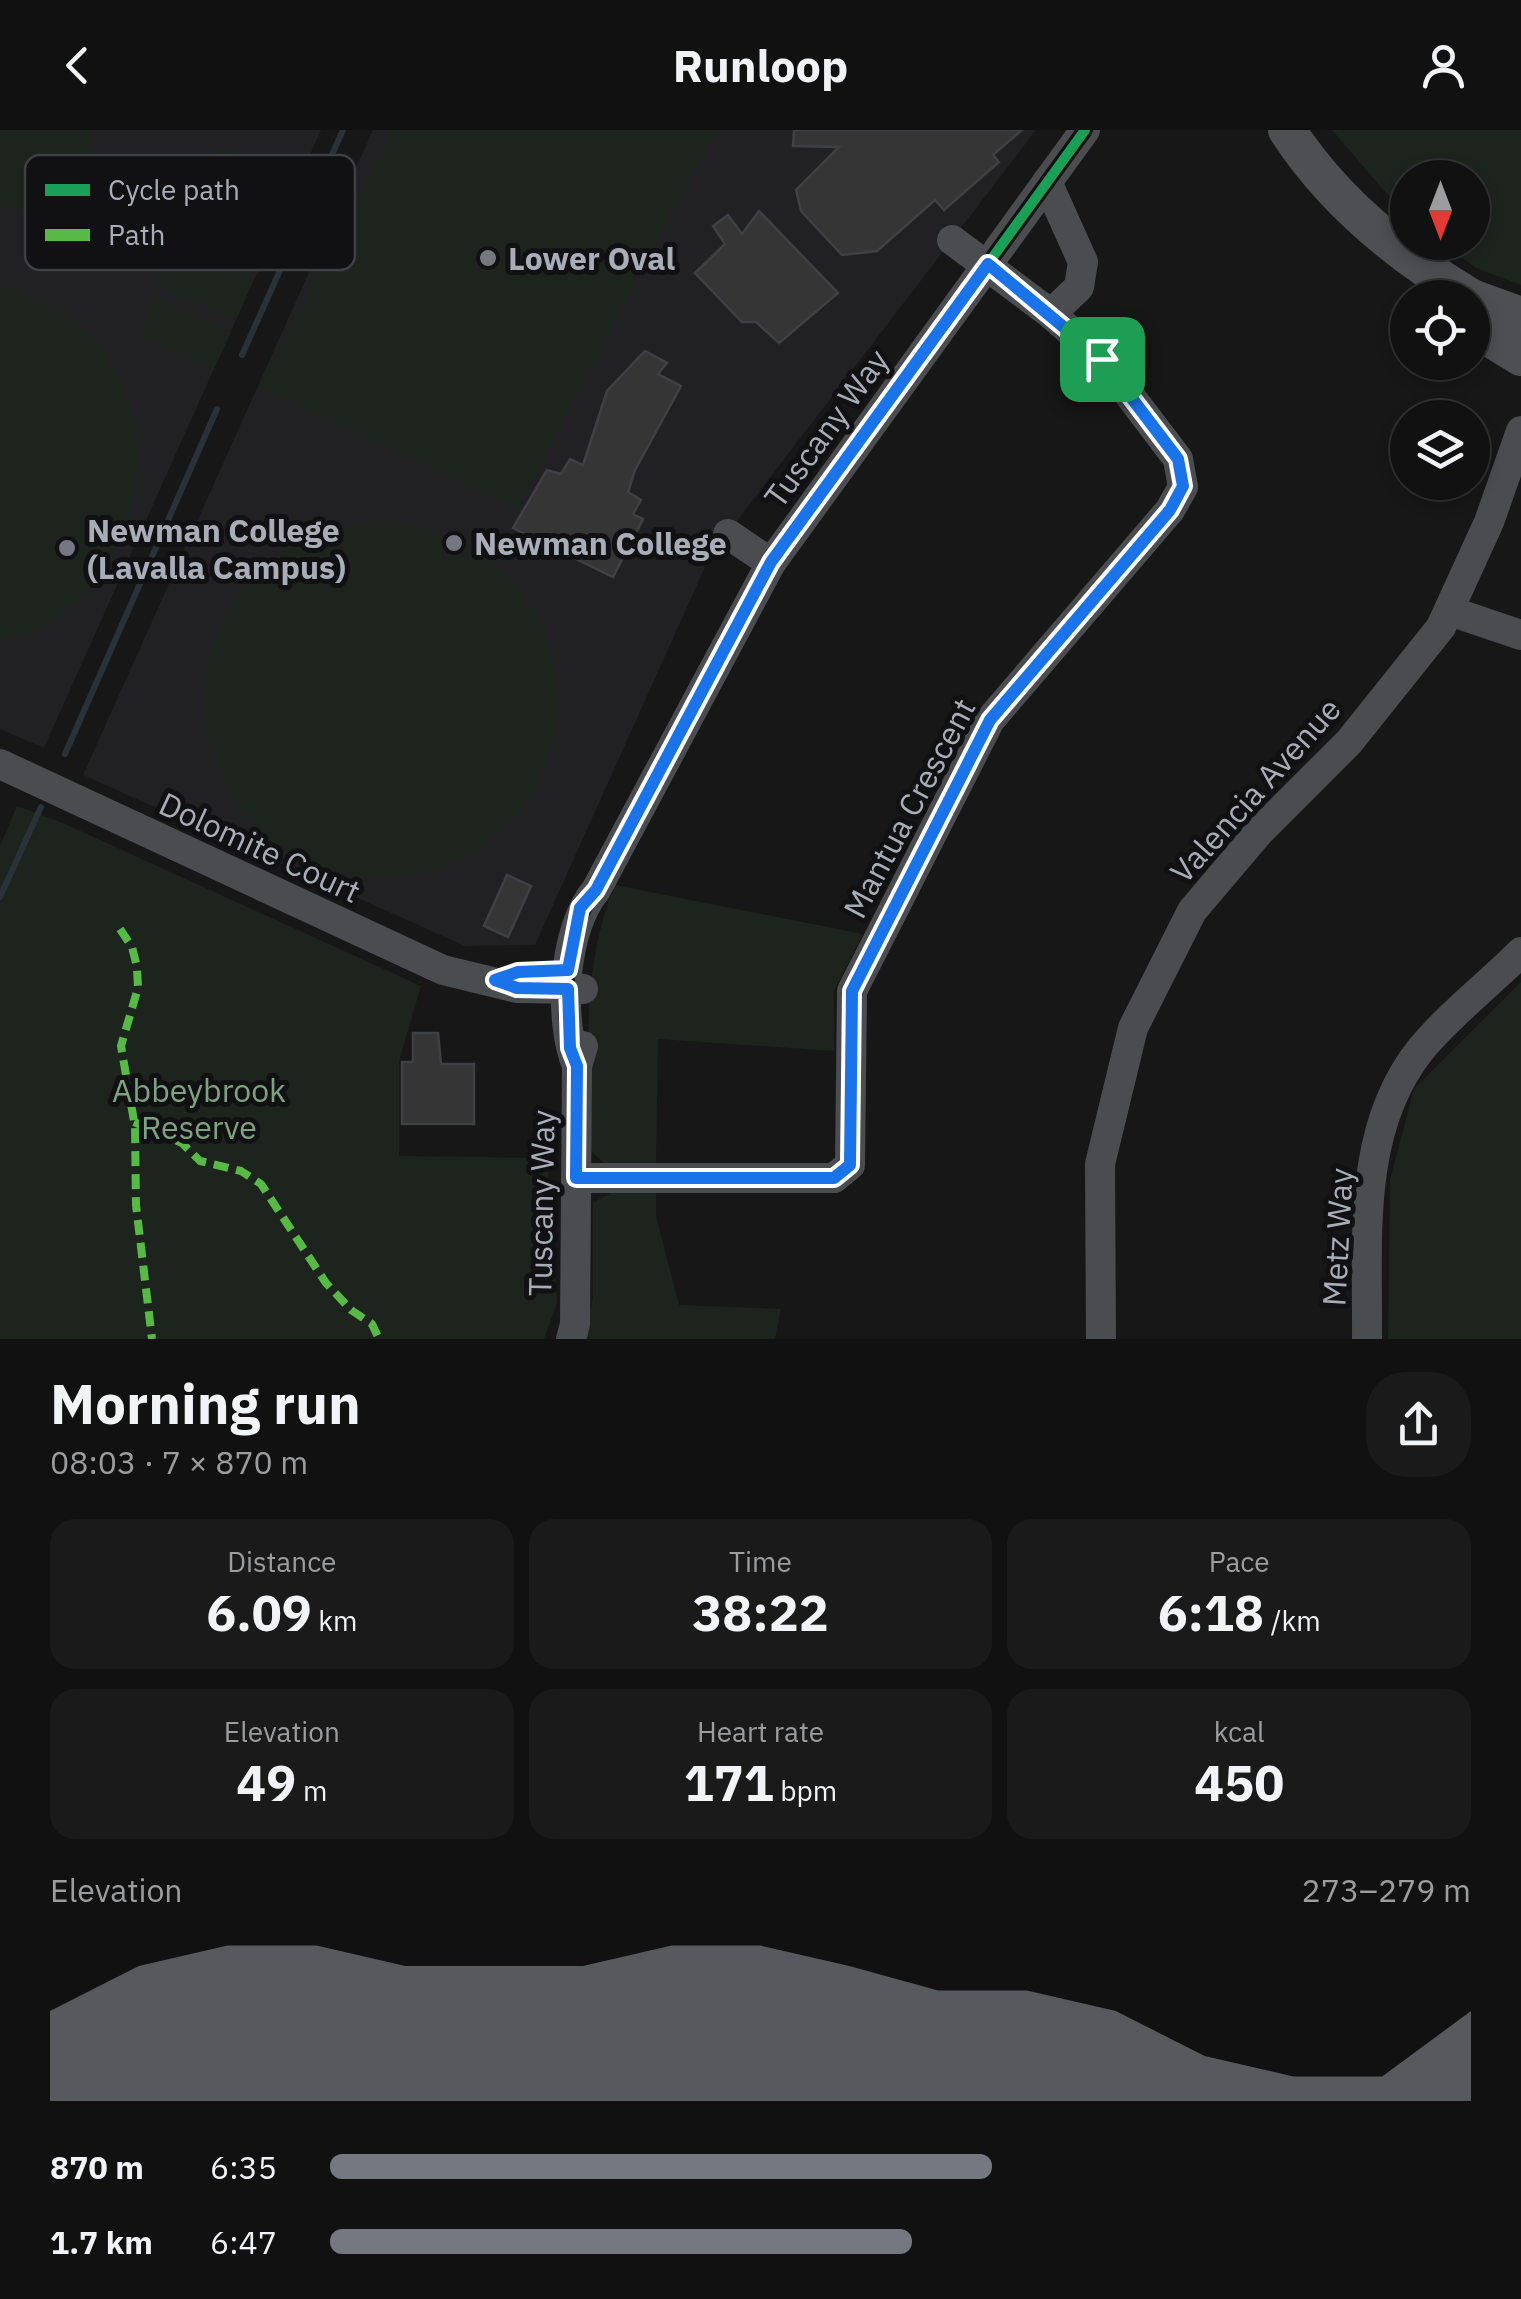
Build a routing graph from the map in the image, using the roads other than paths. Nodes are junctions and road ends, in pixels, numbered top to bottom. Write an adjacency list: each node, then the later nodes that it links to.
1 (1085, 130): 4 (street, Tuscany Way)
2 (1262, 130): 7 (main road)
3 (1286, 130): 8 (main road)
4 (1048, 182): 6 (street, Tuscany Way); 10 (street)
5 (952, 240): 6 (street, Mantua Crescent)
6 (988, 264): 10 (street, Mantua Crescent); 16 (street, Tuscany Way)
7 (1406, 280)
8 (1445, 280)
9 (1490, 305): 11 (main road)
10 (1051, 314): 22 (street, Mantua Crescent)
11 (1521, 316)
12 (1490, 338): 13 (main road)
13 (1521, 357)
14 (1521, 430): 17 (street, Valencia Avenue)
15 (728, 534): 16 (street)
16 (771, 562): 21 (street, Tuscany Way)
17 (1450, 611): 18 (street); 24 (street, Valencia Avenue)
18 (1521, 634)
19 (3, 773): 21 (street, Dolomite Court)
20 (1521, 952): 25 (street, Metz Way)
21 (576, 979): 22 (street, Tuscany Way)
22 (576, 1178): 23 (street, Tuscany Way)
23 (571, 1339)
24 (1100, 1339)
25 (1367, 1339)

